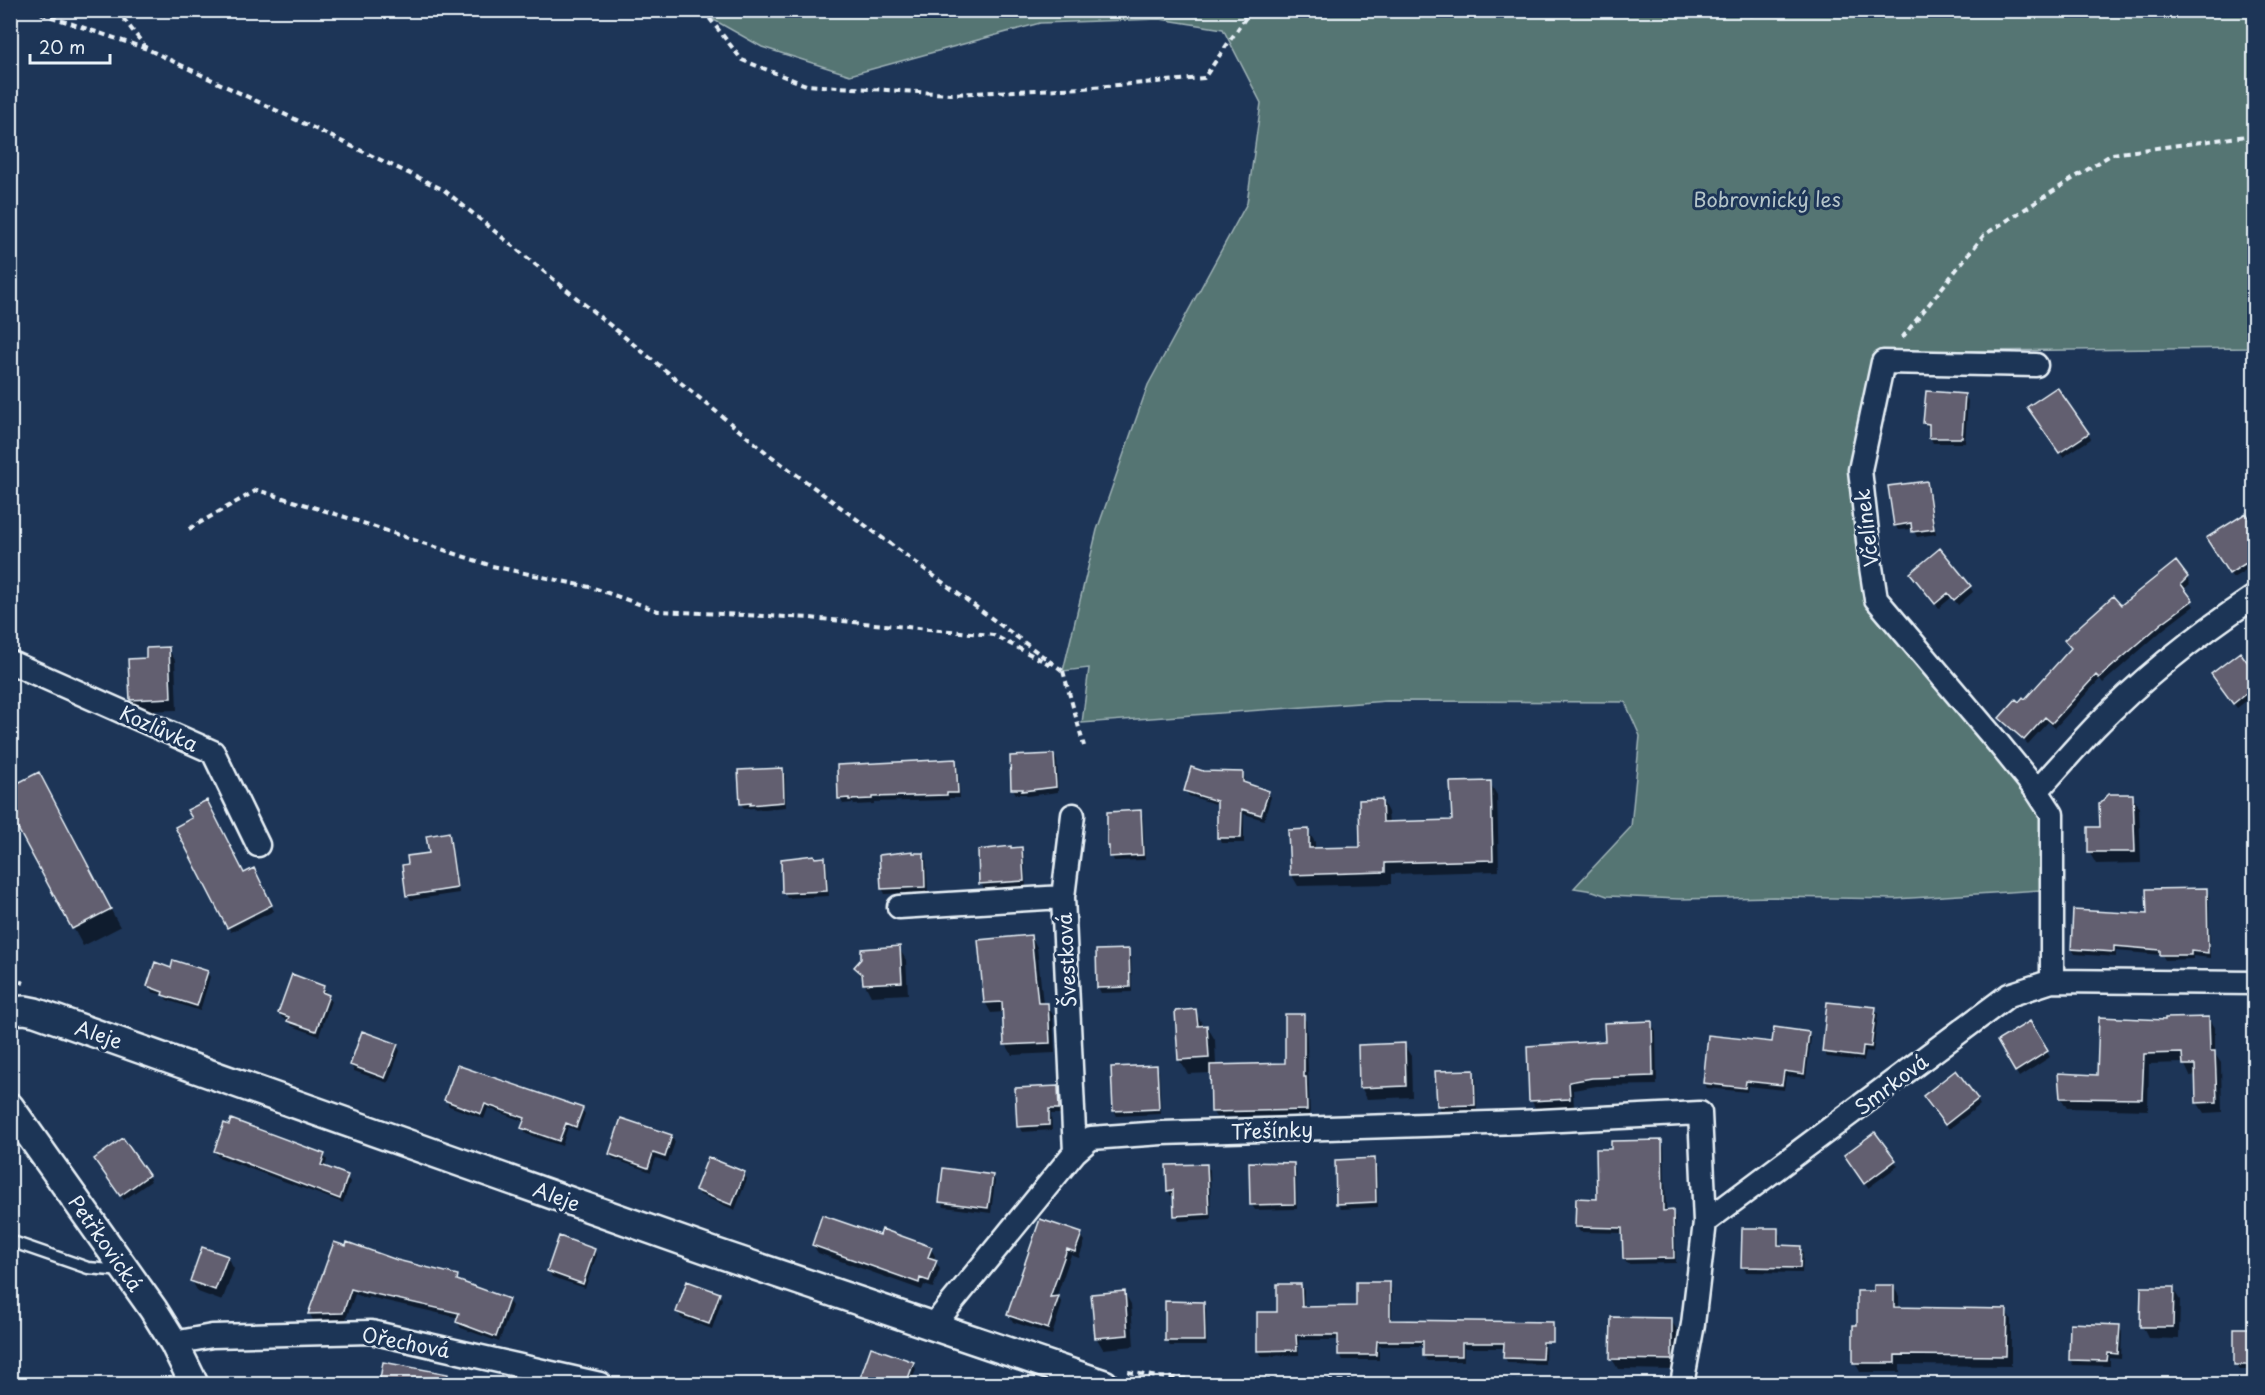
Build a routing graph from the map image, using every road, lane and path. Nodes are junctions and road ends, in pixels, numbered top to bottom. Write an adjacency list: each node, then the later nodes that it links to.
1 (31, 10): 7 (path)
2 (117, 10): 7 (path)
3 (703, 10): 4 (path)
4 (1251, 10)
5 (1729, 10): 6 (path)
6 (1756, 10)
7 (147, 49): 14 (path)
8 (2254, 135): 9 (path)
9 (1883, 362): 10 (street); 16 (street, Včelínek)
10 (2036, 365)
11 (189, 529): 14 (path)
12 (2254, 597): 16 (street)
13 (10, 662): 18 (street, Kozlůvka)
14 (1063, 671): 15 (path)
15 (1084, 746)
16 (2037, 791): 22 (street, Včelínek)
17 (1073, 815): 19 (street)
18 (258, 846)
19 (1063, 897): 20 (street, Švestková); 27 (street, Švestková)
20 (899, 907)
21 (10, 978): 24 (path)
22 (2052, 981): 23 (street, Smrková); 28 (street, Smrková)
23 (2254, 983)
24 (32, 986)
25 (10, 1011): 31 (street, Aleje)
26 (10, 1107): 30 (street, Petřkovická)
27 (1075, 1152): 28 (street, Třešínky); 31 (street, Třešínky)
28 (1706, 1222): 37 (street)
29 (10, 1241): 30 (lane)
30 (126, 1271): 32 (street, Petřkovická)
31 (932, 1327): 33 (street, Aleje)
32 (174, 1343): 34 (street, Petřkovická); 35 (street, Ořechová)
33 (1111, 1378): 36 (path)
34 (194, 1384)
35 (600, 1384)
36 (1654, 1384)
37 (1682, 1384)

